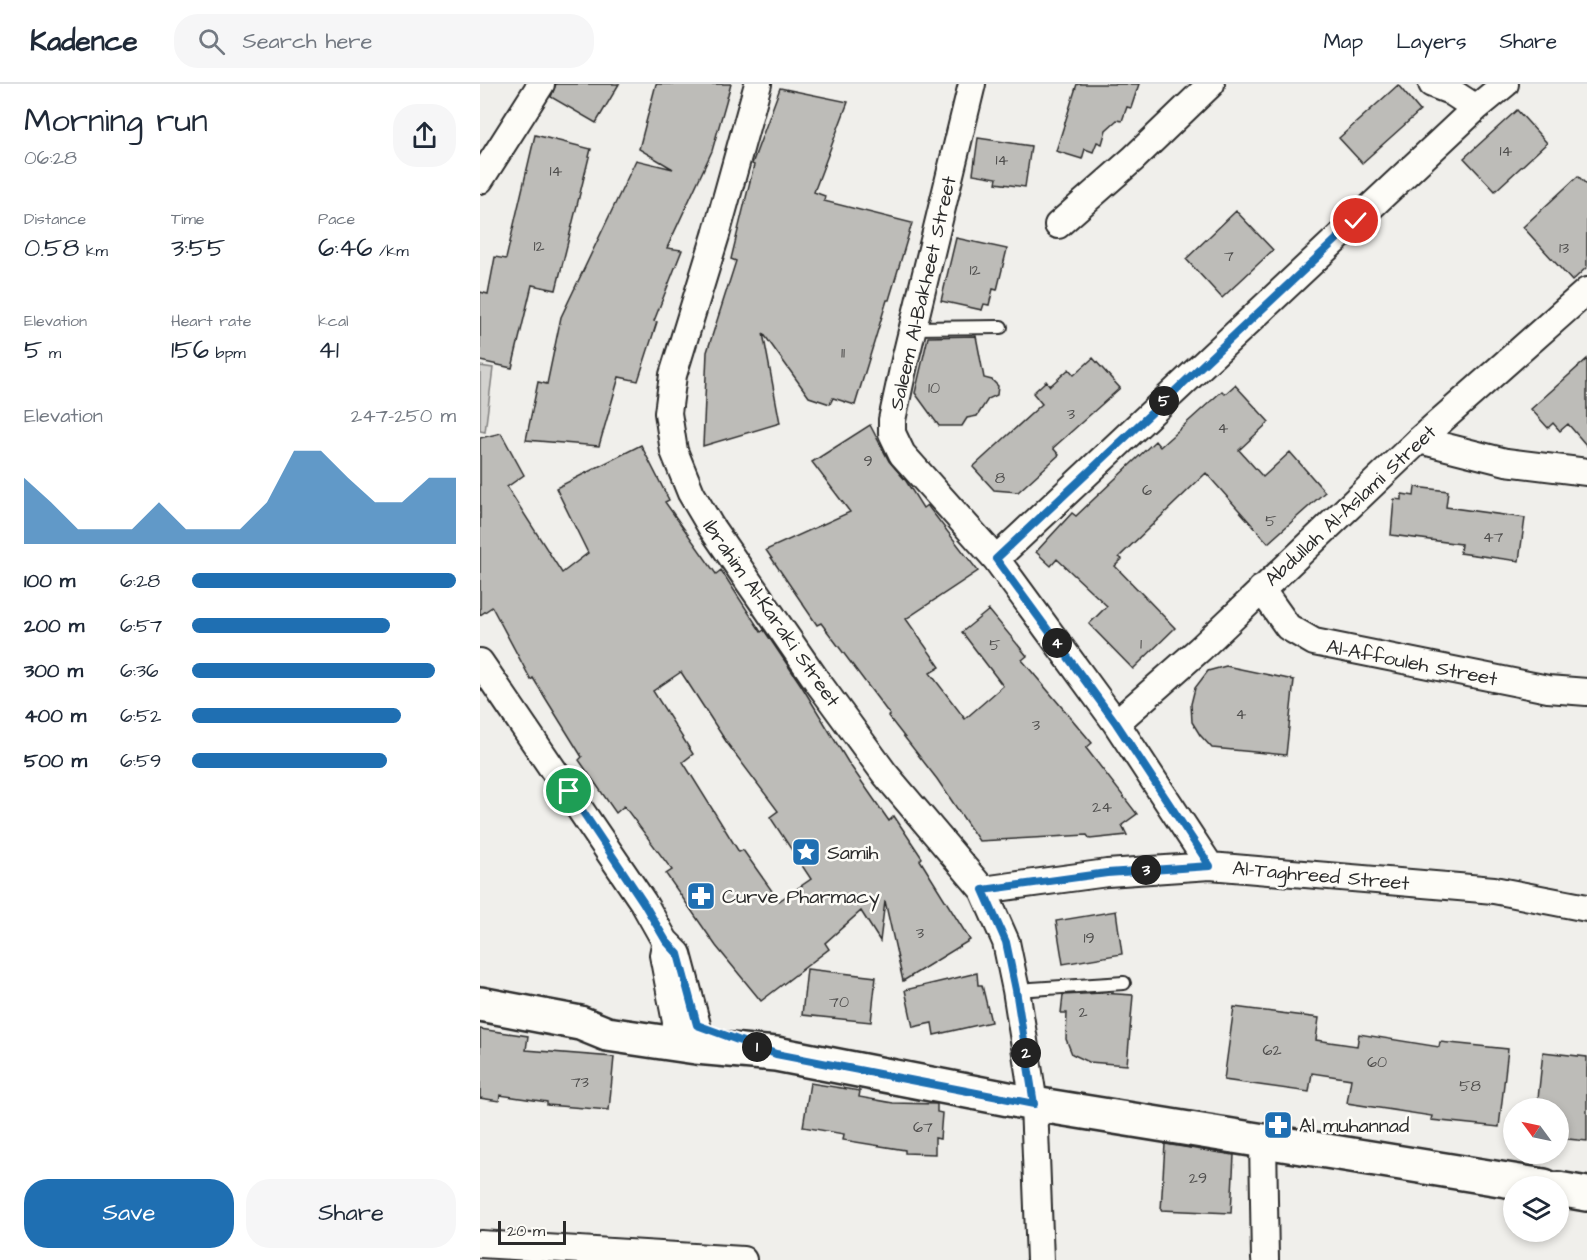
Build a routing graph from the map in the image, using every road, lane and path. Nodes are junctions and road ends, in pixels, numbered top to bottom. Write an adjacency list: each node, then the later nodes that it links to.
1 (541, 84): 8 (street)
2 (758, 84): 22 (street, Ibrahim Al-Karaki Street)
3 (972, 84): 13 (street, Saleem Al-Bakheet Street)
4 (1211, 84): 10 (street)
5 (1432, 84): 7 (street)
6 (1505, 84): 7 (street)
7 (1476, 108): 16 (street)
8 (487, 155): 9 (street)
9 (480, 180)
10 (1058, 225)
11 (1587, 291): 14 (street, Abdullah Al-Aslami Street)
12 (1001, 327): 13 (lane)
13 (913, 328): 16 (street, Saleem Al-Bakheet Street)
14 (1419, 440): 15 (street); 17 (street, Abdullah Al-Aslami Street)
15 (1587, 472)
16 (996, 559): 20 (street, Saleem Al-Bakheet Street)
17 (1261, 589): 19 (street, Al-Affouleh Street); 20 (street, Abdullah Al-Aslami Street)
18 (480, 663): 27 (street)
19 (1587, 692)
20 (1116, 723): 21 (street, Saleem Al-Bakheet Street)
21 (1210, 866): 22 (street, Al-Taghreed Street); 23 (street, Al-Taghreed Street)
22 (983, 890): 25 (street, Ibrahim Al-Karaki Street)
23 (1587, 908)
24 (1125, 983): 25 (lane)
25 (1016, 990): 28 (street, Ibrahim Al-Karaki Street)
26 (480, 1004): 27 (street)
27 (686, 1034): 28 (street)
28 (1034, 1104): 29 (street); 35 (street, Ibrahim Al-Karaki Street)
29 (1263, 1141): 30 (street); 36 (street)
30 (1503, 1179)
31 (1569, 1191): 32 (street)
32 (1587, 1194)
33 (480, 1244): 34 (street)
34 (743, 1260)
35 (1040, 1260)
36 (1265, 1260)

